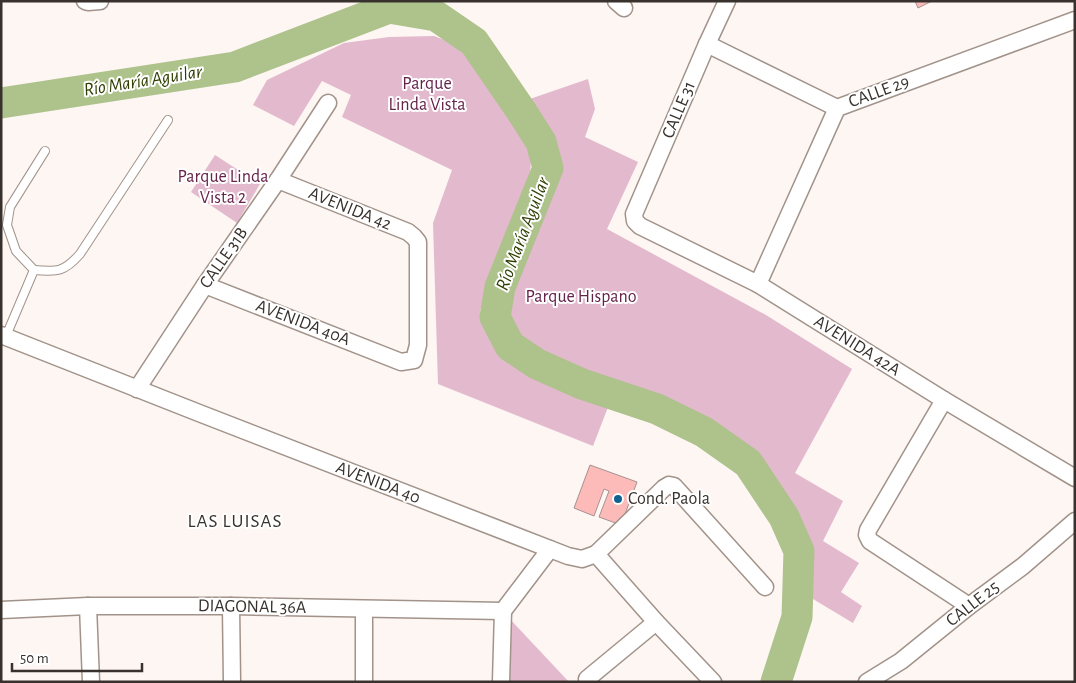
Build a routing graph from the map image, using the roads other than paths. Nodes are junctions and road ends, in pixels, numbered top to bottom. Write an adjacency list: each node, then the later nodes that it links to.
1 (85, 1): 2 (street)
2 (100, 1)
3 (727, 1): 5 (street, CALLE 31)
4 (1075, 20): 7 (street, CALLE 29)
5 (707, 44): 7 (street); 11 (street, CALLE 31)
6 (328, 103): 10 (street, CALLE 31B)
7 (837, 108): 13 (street, CALLE 29)
8 (168, 120): 12 (lane)
9 (45, 151): 12 (lane)
10 (278, 180): 14 (street, CALLE 31B); 16 (street, AVENIDA 42)
11 (635, 221): 13 (street, AVENIDA 42A)
12 (34, 270): 15 (lane)
13 (758, 284): 18 (street, AVENIDA 42A)
14 (205, 285): 16 (street, AVENIDA 40A); 17 (street, CALLE 31B)
15 (3, 336): 17 (street, AVENIDA 40)
16 (401, 362)
17 (137, 389): 21 (street, AVENIDA 40)
18 (944, 400): 19 (street, AVENIDA 42A); 26 (street)
19 (1075, 478)
20 (1075, 521): 26 (street, CALLE 25)
21 (550, 549): 22 (street, AVENIDA 40); 29 (street)
22 (596, 554): 23 (street); 30 (street)
23 (765, 587)
24 (88, 606): 25 (street, DIAGONAL 36A); 27 (street, DIAGONAL 36A); 32 (street)
25 (231, 606): 28 (street, DIAGONAL 36A); 33 (street)
26 (969, 606): 37 (street, CALLE 25)
27 (1, 610)
28 (364, 610): 29 (street, DIAGONAL 36A); 34 (street)
29 (503, 611): 35 (street)
30 (656, 622): 31 (street); 36 (street)
31 (587, 679)
32 (91, 682)
33 (232, 682)
34 (364, 682)
35 (501, 682)
36 (713, 682)
37 (867, 682)

